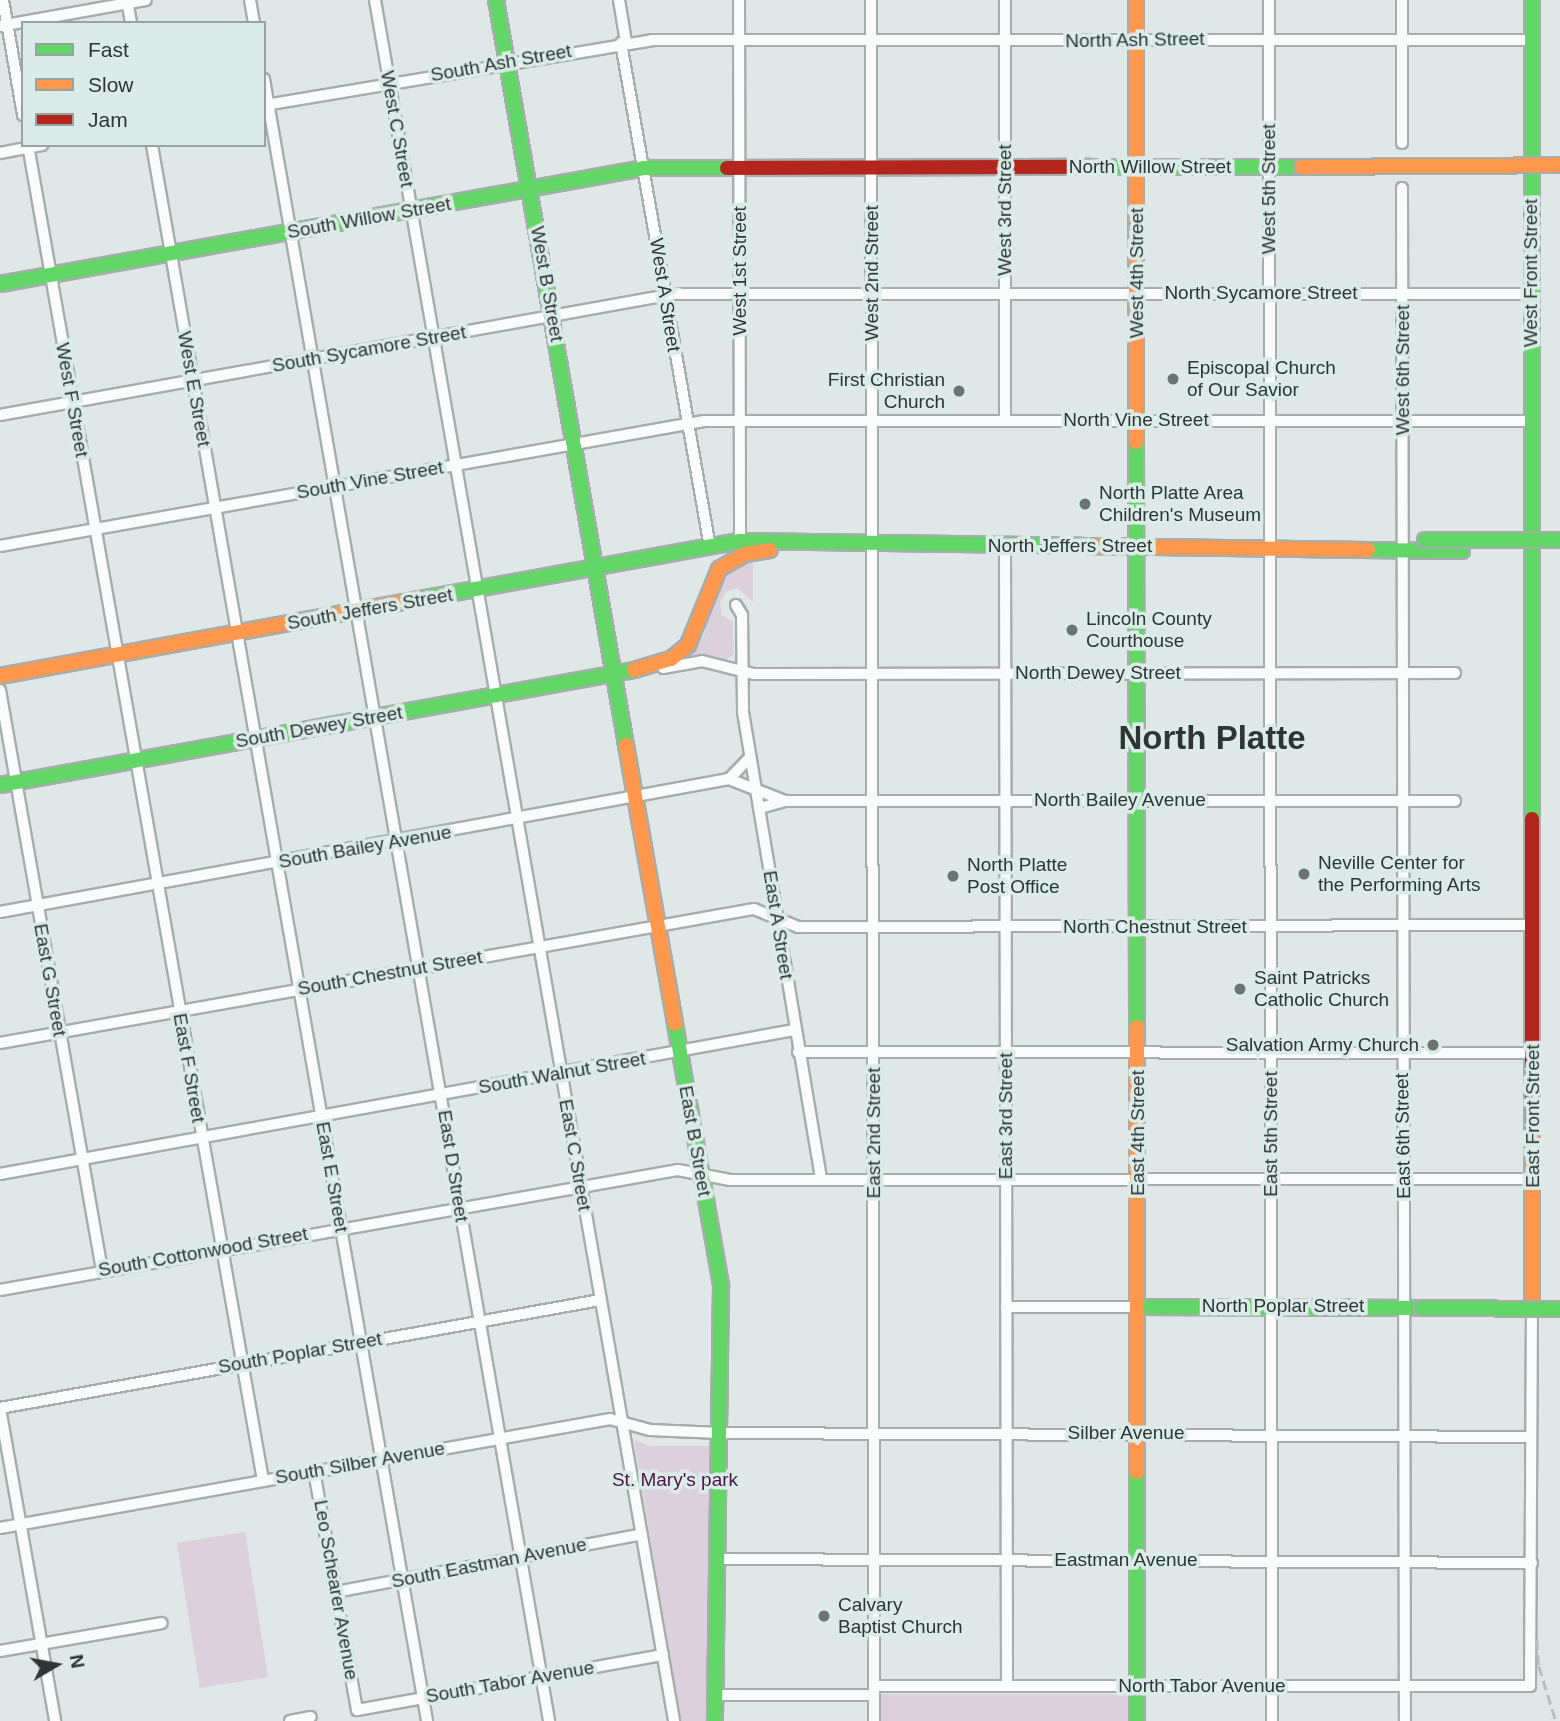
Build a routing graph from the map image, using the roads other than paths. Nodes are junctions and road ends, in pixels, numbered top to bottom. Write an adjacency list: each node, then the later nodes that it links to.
1 (3, 0): 18 (street)
2 (146, 0): 14 (street)
3 (250, 0): 17 (street)
4 (374, 0): 28 (street, West C Street)
5 (496, 0): 27 (main road, West B Street)
6 (619, 0): 26 (street, West A Street)
7 (739, 0): 24 (street, West 1st Street)
8 (872, 0): 21 (street, West 2nd Street)
9 (1005, 0): 25 (street, West 3rd Street)
10 (1136, 0): 22 (main road, West 4th Street)
11 (1269, 0): 19 (street, West 5th Street)
12 (1402, 0): 20 (street)
13 (1532, 0): 23 (main road, West Front Street)
14 (127, 2): 15 (street); 16 (street)
15 (30, 21)
16 (131, 21)
17 (254, 21)
18 (4, 26): 30 (street)
19 (1269, 39): 20 (street, North Ash Street); 22 (street, North Ash Street); 43 (street, West 5th Street)
20 (1402, 39): 23 (street, North Ash Street); 31 (street)
21 (872, 40): 24 (street, North Ash Street); 25 (street, North Ash Street); 41 (street, West 2nd Street)
22 (1136, 40): 25 (street, North Ash Street); 42 (main road, West 4th Street)
23 (1532, 40): 36 (main road, West Front Street)
24 (739, 41): 26 (street, South Ash Street); 40 (street, West 1st Street)
25 (1005, 41): 39 (street, West 3rd Street)
26 (623, 43): 27 (street, South Ash Street); 44 (street, West A Street)
27 (506, 62): 28 (street, South Ash Street); 45 (main road, West B Street)
28 (389, 82): 29 (street, South Ash Street); 47 (street, West C Street)
29 (266, 104): 48 (street, East D Street)
30 (21, 106)
31 (1402, 143)
32 (24, 147): 35 (street)
33 (28, 147): 50 (street, West F Street)
34 (152, 147): 49 (street, West E Street)
35 (0, 153)
36 (1531, 163): 37 (street); 58 (main road, West Front Street)
37 (1478, 164)
38 (1560, 165): 43 (main road, North Willow Street, bridge)
39 (1005, 166): 41 (main road, North Willow Street); 42 (main road, North Willow Street); 55 (street, West 3rd Street)
40 (740, 167): 41 (main road, North Willow Street); 44 (main road, South Willow Street); 54 (street, West 1st Street)
41 (873, 167): 52 (street, West 2nd Street)
42 (1137, 167): 43 (main road, North Willow Street); 56 (main road, West 4th Street)
43 (1269, 167): 57 (street, West 5th Street)
44 (644, 168): 45 (main road, South Willow Street); 59 (street, West A Street)
45 (530, 188): 47 (main road, South Willow Street); 60 (main road, West B Street)
46 (1402, 188): 53 (street, West 6th Street)
47 (411, 211): 48 (main road, South Willow Street); 61 (street, West C Street)
48 (291, 233): 49 (main road, South Willow Street); 62 (street, East D Street)
49 (171, 254): 50 (main road, South Willow Street); 63 (street, West E Street)
50 (50, 275): 51 (main road, South Willow Street); 64 (street, West F Street)
51 (0, 284)
52 (872, 293): 54 (street, North Sycamore Street); 55 (street, North Sycamore Street); 66 (street, West 2nd Street)
53 (1402, 293): 57 (street, North Sycamore Street); 58 (street, North Sycamore Street); 67 (street, West 6th Street)
54 (739, 294): 59 (street, South Sycamore Street); 68 (street, West 1st Street)
55 (1005, 294): 56 (street, North Sycamore Street); 69 (street, West 3rd Street)
56 (1137, 294): 57 (street, North Sycamore Street); 70 (main road, West 4th Street)
57 (1269, 294): 71 (street, West 5th Street)
58 (1531, 294): 72 (main road, West Front Street)
59 (666, 295): 60 (street, South Sycamore Street); 73 (street, West A Street)
60 (552, 316): 61 (street, South Sycamore Street); 74 (main road, West B Street)
61 (432, 337): 62 (street, South Sycamore Street); 75 (street, West C Street)
62 (313, 359): 63 (street, South Sycamore Street); 76 (street, East D Street)
63 (193, 381): 64 (street, South Sycamore Street); 77 (street, West E Street)
64 (72, 402): 65 (street, South Sycamore Street); 78 (street, West F Street)
65 (0, 415)
66 (871, 419): 68 (street, North Vine Street); 69 (street, North Vine Street); 83 (street, West 2nd Street)
67 (1403, 419): 71 (street, North Vine Street); 72 (street, North Vine Street); 86 (street, West 6th Street)
68 (740, 420): 73 (street, South Vine Street); 80 (street, West 1st Street)
69 (1005, 420): 70 (street, North Vine Street)
70 (1137, 420): 71 (street, North Vine Street); 85 (main road, West 4th Street)
71 (1269, 420): 90 (street, West 5th Street)
72 (1532, 421): 87 (main road, West Front Street)
73 (688, 423): 74 (street, South Vine Street); 89 (street, West A Street)
74 (575, 443): 75 (street, South Vine Street); 92 (main road, West B Street)
75 (454, 464): 76 (street, South Vine Street); 93 (street, West C Street)
76 (335, 486): 77 (street, South Vine Street); 95 (street, East D Street)
77 (215, 508): 78 (street, South Vine Street); 96 (street, West E Street)
78 (94, 530): 88 (street, South Vine Street); 97 (street, West F Street)
79 (1560, 540): 82 (main road, North Jeffers Street, bridge)
80 (740, 541): 81 (main road, North Jeffers Street); 89 (main road, South Jeffers Street)
81 (805, 545): 83 (main road, North Jeffers Street); 98 (main road, North Jeffers Street)
82 (1425, 545): 86 (main road, North Jeffers Street); 91 (main road, North Jeffers Street)
83 (872, 546): 84 (main road, North Jeffers Street); 105 (street, East 2nd Street)
84 (1005, 546): 85 (main road, North Jeffers Street); 102 (street, East 3rd Street)
85 (1138, 546): 90 (main road, North Jeffers Street); 101 (main road, East 4th Street)
86 (1404, 546): 90 (main road, North Jeffers Street); 106 (street, East 6th Street)
87 (1532, 546): 135 (main road, East Front Street)
88 (0, 547)
89 (710, 547): 92 (main road, South Jeffers Street)
90 (1270, 547): 103 (street, East 5th Street)
91 (1560, 551)
92 (597, 567): 93 (main road, South Jeffers Street); 107 (main road, East B Street)
93 (476, 589): 95 (main road, South Jeffers Street); 110 (street, East C Street)
94 (736, 605): 100 (street, East A Street)
95 (356, 611): 96 (main road, South Jeffers Street); 111 (street, East D Street)
96 (236, 633): 97 (main road, South Jeffers Street); 112 (street, East E Street)
97 (116, 655): 108 (main road, South Jeffers Street); 114 (street, East F Street)
98 (671, 659): 99 (main road, South Dewey Street)
99 (637, 670): 100 (street, South Dewey Street); 107 (main road, South Dewey Street)
100 (742, 670): 105 (street, North Dewey Street); 113 (street, East A Street)
101 (1137, 672): 102 (street, North Dewey Street); 103 (street, North Dewey Street); 120 (main road, East 4th Street)
102 (1005, 673): 105 (street, North Dewey Street); 122 (street, East 3rd Street)
103 (1270, 673): 106 (street, North Dewey Street); 123 (street, East 5th Street)
104 (1455, 673): 106 (street, North Dewey Street)
105 (873, 674): 121 (street, East 2nd Street)
106 (1403, 674): 124 (street, East 6th Street)
107 (617, 675): 110 (main road, South Dewey Street); 119 (main road, East B Street)
108 (0, 676)
109 (0, 690): 116 (street, East G Street)
110 (495, 696): 111 (main road, South Dewey Street); 128 (street, East C Street)
111 (374, 717): 112 (main road, South Dewey Street); 129 (street, East D Street)
112 (254, 739): 114 (main road, South Dewey Street); 130 (street, East E Street)
113 (750, 757): 115 (street); 118 (street, East A Street)
114 (134, 761): 116 (main road, South Dewey Street); 131 (street, East F Street)
115 (729, 779): 118 (street, South Bailey Avenue); 119 (street, South Bailey Avenue)
116 (16, 782): 117 (main road, South Dewey Street); 132 (street, East G Street)
117 (0, 785)
118 (755, 788): 125 (street, North Bailey Avenue); 127 (street, East A Street)
119 (636, 796): 128 (street, South Bailey Avenue); 136 (main road, East B Street)
120 (1138, 799): 122 (street, North Bailey Avenue); 123 (street, North Bailey Avenue); 141 (main road, East 4th Street)
121 (872, 800): 122 (street, North Bailey Avenue); 125 (street, North Bailey Avenue); 140 (street, East 2nd Street)
122 (1004, 800): 139 (street, East 3rd Street)
123 (1270, 800): 124 (street, North Bailey Avenue); 137 (street, East 5th Street)
124 (1402, 800): 126 (street, North Bailey Avenue); 138 (street, East 6th Street)
125 (785, 801): 127 (street, North Bailey Avenue)
126 (1455, 801)
127 (760, 808): 134 (street, East A Street)
128 (516, 819): 129 (street, South Bailey Avenue); 142 (street, East C Street)
129 (397, 842): 130 (street, South Bailey Avenue); 143 (street, East D Street)
130 (276, 863): 131 (street, South Bailey Avenue); 144 (street, East E Street)
131 (156, 884): 132 (street, South Bailey Avenue); 145 (street, East F Street)
132 (37, 906): 133 (street, South Bailey Avenue); 147 (street, East G Street)
133 (0, 912)
134 (778, 919): 136 (street, South Chestnut Street); 140 (street, North Chestnut Street); 146 (street, East A Street)
135 (1534, 925): 138 (street, North Chestnut Street); 156 (main road, East Front Street)
136 (657, 926): 142 (street, South Chestnut Street); 149 (main road, East B Street)
137 (1271, 926): 138 (street, North Chestnut Street); 141 (street, North Chestnut Street); 155 (street, East 5th Street)
138 (1401, 926): 151 (street, East 6th Street)
139 (1006, 927): 140 (street, North Chestnut Street); 141 (street, North Chestnut Street); 153 (street, East 3rd Street)
140 (873, 928): 152 (street, East 2nd Street)
141 (1137, 928): 154 (main road, East 4th Street)
142 (539, 946): 143 (street, South Chestnut Street); 157 (street, East C Street)
143 (419, 967): 144 (street, South Chestnut Street); 158 (street, East D Street)
144 (298, 989): 145 (street, South Chestnut Street); 159 (street, East E Street)
145 (179, 1011): 147 (street, South Chestnut Street); 160 (street, East F Street)
146 (794, 1030): 149 (street, South Walnut Street); 150 (street, East A Street)
147 (59, 1032): 148 (street, South Chestnut Street); 161 (street, East G Street)
148 (0, 1043)
149 (680, 1051): 157 (street, South Walnut Street); 163 (main road, East B Street)
150 (798, 1052): 152 (street); 165 (street, East A Street)
151 (1402, 1052): 155 (street); 156 (street); 170 (street, East 6th Street)
152 (874, 1053): 153 (street); 166 (street, East 2nd Street)
153 (1006, 1053): 154 (street); 167 (street, East 3rd Street)
154 (1138, 1053): 155 (street); 168 (main road, East 4th Street)
155 (1271, 1053): 169 (street, East 5th Street)
156 (1534, 1053): 164 (main road, East Front Street)
157 (561, 1073): 158 (street, South Walnut Street); 171 (street, East C Street)
158 (441, 1094): 159 (street, South Walnut Street); 172 (street, East D Street)
159 (321, 1116): 160 (street, South Walnut Street); 173 (street, East E Street)
160 (201, 1138): 161 (street, South Walnut Street); 174 (street, East F Street)
161 (82, 1159): 162 (street, South Walnut Street); 175 (street, East G Street)
162 (0, 1174)
163 (702, 1175): 165 (street, South Cottonwood Street); 171 (street, South Cottonwood Street); 189 (main road, East B Street)
164 (1533, 1179): 170 (street, South Cottonwood Street); 183 (main road, East Front Street)
165 (821, 1180): 166 (street, South Cottonwood Street)
166 (874, 1180): 167 (street, South Cottonwood Street); 192 (street, East 2nd Street)
167 (1006, 1180): 168 (street, South Cottonwood Street); 179 (street, East 3rd Street)
168 (1138, 1180): 169 (street, South Cottonwood Street); 180 (main road, East 4th Street)
169 (1271, 1180): 170 (street, South Cottonwood Street); 178 (street, East 5th Street)
170 (1404, 1181): 181 (street, East 6th Street)
171 (580, 1186): 172 (street, South Cottonwood Street); 177 (street, East C Street)
172 (460, 1208): 173 (street, South Cottonwood Street); 184 (street, East D Street)
173 (341, 1228): 174 (street, South Cottonwood Street); 185 (street, East E Street)
174 (221, 1249): 175 (street, South Cottonwood Street); 186 (street, East F Street)
175 (102, 1270): 176 (street, South Cottonwood Street)
176 (0, 1290)
177 (600, 1300): 184 (street, South Poplar Street); 188 (street, East C Street)
178 (1271, 1306): 180 (main road, North Poplar Street); 181 (main road, North Poplar Street); 191 (street, East 5th Street)
179 (1006, 1307): 180 (street, North Poplar Street); 193 (street, East 3rd Street)
180 (1138, 1307): 190 (main road, East 4th Street)
181 (1404, 1307): 182 (main road, North Poplar Street, bridge); 194 (street, East 6th Street)
182 (1560, 1309)
183 (1532, 1310): 195 (street, East Front Street)
184 (478, 1321): 185 (street, South Poplar Street); 196 (street, East D Street)
185 (362, 1342): 186 (street, South Poplar Street); 197 (street, East E Street)
186 (242, 1364): 187 (street, South Poplar Street); 199 (street, East F Street)
187 (0, 1408): 200 (street)
188 (621, 1419): 189 (street, South Silber Avenue); 196 (street, South Silber Avenue); 202 (street, East C Street)
189 (720, 1433): 192 (street, Silber Avenue); 204 (main road, East B Street)
190 (1137, 1433): 191 (street, Silber Avenue); 193 (street, Silber Avenue); 207 (main road, East 4th Street)
191 (1271, 1433): 194 (street, Silber Avenue); 208 (street, East 5th Street)
192 (873, 1434): 193 (street, Silber Avenue); 205 (street, East 2nd Street)
193 (1005, 1434): 206 (street, East 3rd Street)
194 (1403, 1434): 195 (street, Silber Avenue); 209 (street, East 6th Street)
195 (1531, 1437): 210 (street, East Front Street)
196 (500, 1438): 197 (street, South Silber Avenue); 203 (street, East D Street)
197 (383, 1459): 198 (street, South Silber Avenue); 211 (street, East E Street)
198 (314, 1471): 199 (street, South Silber Avenue); 212 (street, Leo Schearer Avenue)
199 (263, 1480): 200 (street, South Silber Avenue)
200 (20, 1524): 201 (street, South Silber Avenue); 214 (street)
201 (0, 1528)
202 (642, 1534): 203 (street, South Eastman Avenue); 216 (street, East C Street)
203 (522, 1557): 211 (street, South Eastman Avenue); 217 (street, East D Street)
204 (719, 1559): 205 (street, Eastman Avenue); 224 (main road, East B Street)
205 (872, 1560): 206 (street, Eastman Avenue); 223 (street, East 2nd Street)
206 (1006, 1560): 207 (street, Eastman Avenue); 218 (street, East 3rd Street)
207 (1137, 1560): 208 (street, Eastman Avenue); 222 (main road, East 4th Street)
208 (1272, 1560): 209 (street, Eastman Avenue); 219 (street, East 5th Street)
209 (1404, 1560): 210 (street, Eastman Avenue); 220 (street, East 6th Street)
210 (1532, 1563): 221 (street, East Front Street)
211 (403, 1579): 212 (street, South Eastman Avenue); 225 (street, East E Street)
212 (336, 1591): 226 (street, Leo Schearer Avenue)
213 (162, 1623): 214 (street)
214 (41, 1644): 215 (street); 228 (street)
215 (0, 1651)
216 (663, 1655): 217 (street, South Tabor Avenue); 232 (street, East C Street)
217 (542, 1676): 225 (street, South Tabor Avenue); 231 (street, East D Street)
218 (1007, 1686): 222 (street, North Tabor Avenue); 223 (street, North Tabor Avenue)
219 (1272, 1686): 220 (street, North Tabor Avenue); 222 (street, North Tabor Avenue); 236 (street, East 5th Street)
220 (1404, 1686): 221 (street, North Tabor Avenue); 237 (street, East 6th Street)
221 (1530, 1686)
222 (1137, 1687): 235 (main road, East 4th Street)
223 (874, 1691): 224 (street, North Tabor Avenue); 234 (street, East 2nd Street)
224 (716, 1695): 233 (main road, East B Street)
225 (424, 1698): 226 (street, South Tabor Avenue); 230 (street, East E Street)
226 (357, 1710)
227 (311, 1717): 229 (street)
228 (55, 1721)
229 (290, 1721)
230 (427, 1721)
231 (549, 1721)
232 (674, 1721)
233 (716, 1721)
234 (874, 1721)
235 (1137, 1721)
236 (1272, 1721)
237 (1405, 1721)

